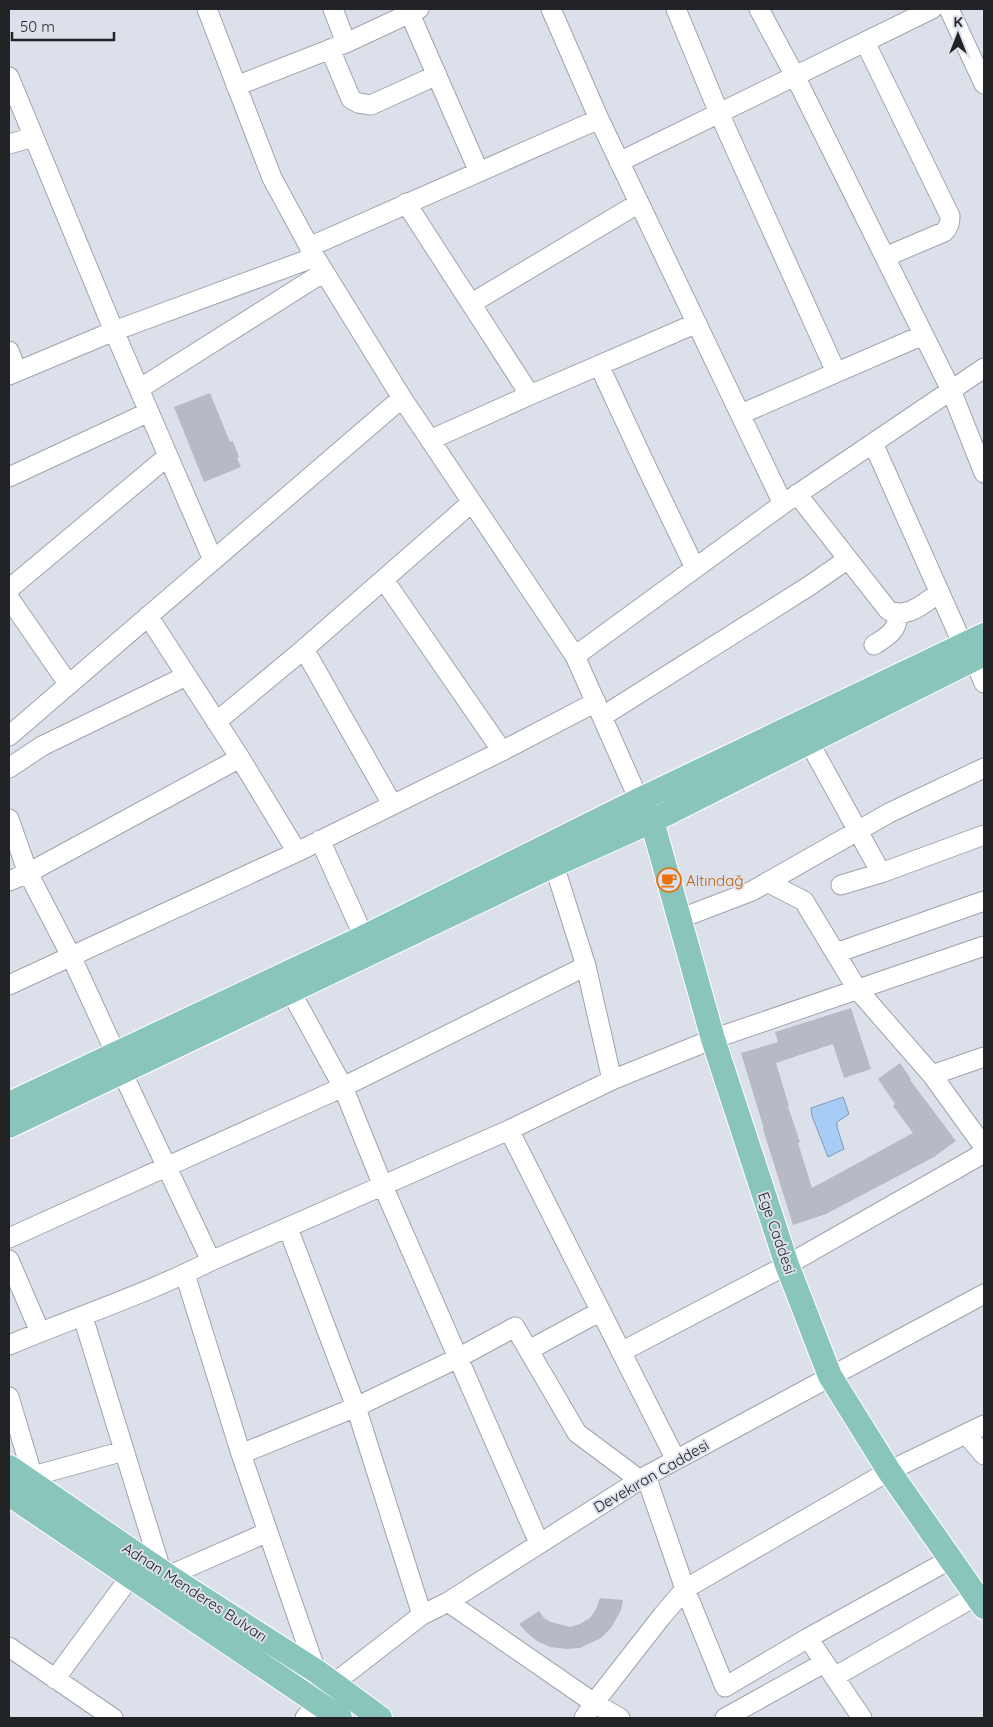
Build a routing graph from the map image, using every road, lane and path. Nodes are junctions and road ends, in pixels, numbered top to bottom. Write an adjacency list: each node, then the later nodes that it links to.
1 (207, 9): 15 (street)
2 (333, 9): 10 (street)
3 (551, 9): 17 (street)
4 (676, 9): 16 (street)
5 (759, 9): 12 (street)
6 (932, 9): 9 (street)
7 (949, 9): 14 (street)
8 (414, 11): 10 (street); 11 (street)
9 (864, 42): 12 (street); 24 (street)
10 (338, 46): 11 (street); 15 (street)
11 (437, 74): 21 (street)
12 (795, 76): 16 (street); 24 (street)
13 (9, 81): 18 (street)
14 (984, 84)
15 (236, 86): 25 (street)
16 (719, 113): 20 (street); 33 (street)
17 (599, 119): 20 (street); 21 (street)
18 (34, 137): 19 (street); 28 (street)
19 (9, 144)
20 (619, 162): 23 (street)
21 (479, 172): 22 (street)
22 (406, 203): 25 (street); 26 (street)
23 (640, 203): 26 (street); 27 (street)
24 (885, 257): 29 (street)
25 (316, 259): 28 (street); 35 (street); 38 (street)
26 (472, 303): 37 (street)
27 (697, 323): 31 (street); 40 (street)
28 (114, 331): 34 (street); 35 (street)
29 (923, 335): 33 (street); 36 (street)
30 (9, 351): 34 (street)
31 (599, 365): 37 (street); 50 (street)
32 (984, 368): 36 (street)
33 (836, 372): 40 (street)
34 (13, 373)
35 (139, 389): 39 (street)
36 (951, 390): 42 (street); 44 (street)
37 (530, 395): 41 (street)
38 (402, 398): 41 (street); 49 (street)
39 (149, 412): 43 (street); 45 (street)
40 (741, 414): 46 (street)
41 (430, 440): 47 (street)
42 (873, 443): 46 (street); 53 (street)
43 (168, 456): 49 (street); 52 (street)
44 (984, 473)
45 (9, 477)
46 (790, 499): 48 (street); 50 (street)
47 (472, 503): 51 (street); 61 (street)
48 (848, 559): 55 (street); 65 (street)
49 (213, 560): 56 (street)
50 (695, 568): 61 (street)
51 (384, 580): 59 (street); 69 (street)
52 (9, 589)
53 (940, 593): 55 (street); 60 (street)
54 (9, 598): 64 (street)
55 (897, 614): 58 (street)
56 (148, 616): 62 (street); 64 (street)
57 (984, 634): 60 (main road)
58 (874, 646)
59 (304, 649): 66 (street); 74 (street)
60 (974, 653): 63 (street); 68 (main road); 73 (main road)
61 (575, 656): 65 (street)
62 (186, 676): 66 (street); 71 (street)
63 (984, 683)
64 (69, 685): 67 (street)
65 (600, 709): 69 (street); 73 (street)
66 (216, 722): 70 (street)
67 (9, 736)
68 (808, 742): 76 (main road); 77 (street)
69 (502, 751): 74 (street)
70 (240, 758): 80 (street); 82 (street)
71 (9, 768)
72 (984, 768): 77 (street)
73 (640, 800): 76 (main road, Ege Caddesi); 89 (main road)
74 (392, 804): 79 (street)
75 (9, 819): 82 (street)
76 (652, 821): 81 (main road); 88 (main road, Ege Caddesi)
77 (858, 831): 83 (street); 85 (street)
78 (984, 835): 83 (street)
79 (320, 840): 80 (street); 89 (street)
80 (297, 852): 92 (street)
81 (554, 865): 93 (street); 96 (main road)
82 (28, 873): 84 (street); 92 (street)
83 (881, 873): 86 (street)
84 (9, 881)
85 (768, 882): 88 (street); 91 (street)
86 (841, 885)
87 (984, 901): 91 (street)
88 (679, 919): 97 (main road, Ege Caddesi)
89 (364, 937): 99 (main road)
90 (984, 946): 95 (street)
91 (836, 953): 95 (street)
92 (71, 956): 94 (street); 99 (street)
93 (586, 966): 101 (street); 102 (street)
94 (9, 985)
95 (857, 989): 97 (street); 100 (street)
96 (290, 992): 99 (main road); 102 (street)
97 (713, 1039): 101 (street); 114 (main road, Ege Caddesi)
98 (983, 1062): 100 (street)
99 (119, 1063): 103 (main road); 104 (main road); 108 (street)
100 (932, 1075): 106 (street)
101 (612, 1080): 105 (street)
102 (343, 1087): 108 (street); 109 (street)
103 (9, 1104)
104 (9, 1126)
105 (509, 1130): 109 (street); 117 (street)
106 (984, 1147)
107 (984, 1152): 114 (street)
108 (168, 1167): 111 (street); 113 (street)
109 (383, 1186): 110 (street); 123 (street)
110 (288, 1228): 113 (street); 126 (street)
111 (9, 1238)
112 (9, 1260): 119 (street)
113 (211, 1261): 115 (street)
114 (787, 1265): 122 (street); 124 (main road, Ege Caddesi)
115 (185, 1274): 118 (street); 130 (street)
116 (984, 1294): 124 (street, Devekıran Caddesi)
117 (601, 1312): 121 (street); 122 (street)
118 (83, 1317): 119 (street); 129 (street)
119 (40, 1332): 120 (street)
120 (9, 1345)
121 (529, 1350): 123 (street); 135 (street)
122 (621, 1352): 132 (street)
123 (458, 1358): 126 (street); 139 (street)
124 (830, 1376): 132 (street, Devekıran Caddesi); 134 (main road, Ege Caddesi)
125 (9, 1397): 136 (street)
126 (356, 1407): 130 (street); 146 (street)
127 (984, 1425): 128 (street)
128 (966, 1434): 131 (street); 134 (street)
129 (124, 1451): 136 (street); 141 (street)
130 (241, 1454): 138 (street)
131 (984, 1455)
132 (676, 1460): 135 (street, Devekıran Caddesi)
133 (9, 1466): 136 (main road, Adnan Menderes Bulvarı)
134 (889, 1471): 140 (main road, Ege Caddesi); 143 (street)
135 (643, 1478): 139 (street, Devekıran Caddesi); 143 (street)
136 (34, 1480): 141 (main road, Adnan Menderes Bulvarı)
137 (9, 1494): 142 (main road, Adnan Menderes Bulvarı)
138 (268, 1532): 141 (street); 150 (street)
139 (540, 1544): 145 (street, Devekıran Caddesi)
140 (951, 1560): 144 (main road, Ege Caddesi); 147 (street)
141 (165, 1573): 150 (main road, Adnan Menderes Bulvarı)
142 (130, 1577): 151 (street); 153 (main road, Adnan Menderes Bulvarı)
143 (685, 1589): 152 (street); 154 (street)
144 (980, 1601): 149 (street)
145 (448, 1602): 146 (street, Devekıran Caddesi); 154 (street)
146 (422, 1614): 150 (street, Devekıran Caddesi)
147 (808, 1638): 149 (street); 152 (street)
148 (9, 1647): 151 (street)
149 (829, 1670): 155 (street); 160 (street)
150 (324, 1677): 153 (main road); 158 (main road, Adnan Menderes Bulvarı)
151 (55, 1678): 156 (street)
152 (725, 1687): 155 (street)
153 (312, 1711): 157 (main road, Adnan Menderes Bulvarı)
154 (589, 1711): 159 (street)
155 (729, 1716)
156 (112, 1718)
157 (340, 1718)
158 (380, 1718)
159 (620, 1718)
160 (862, 1718)

